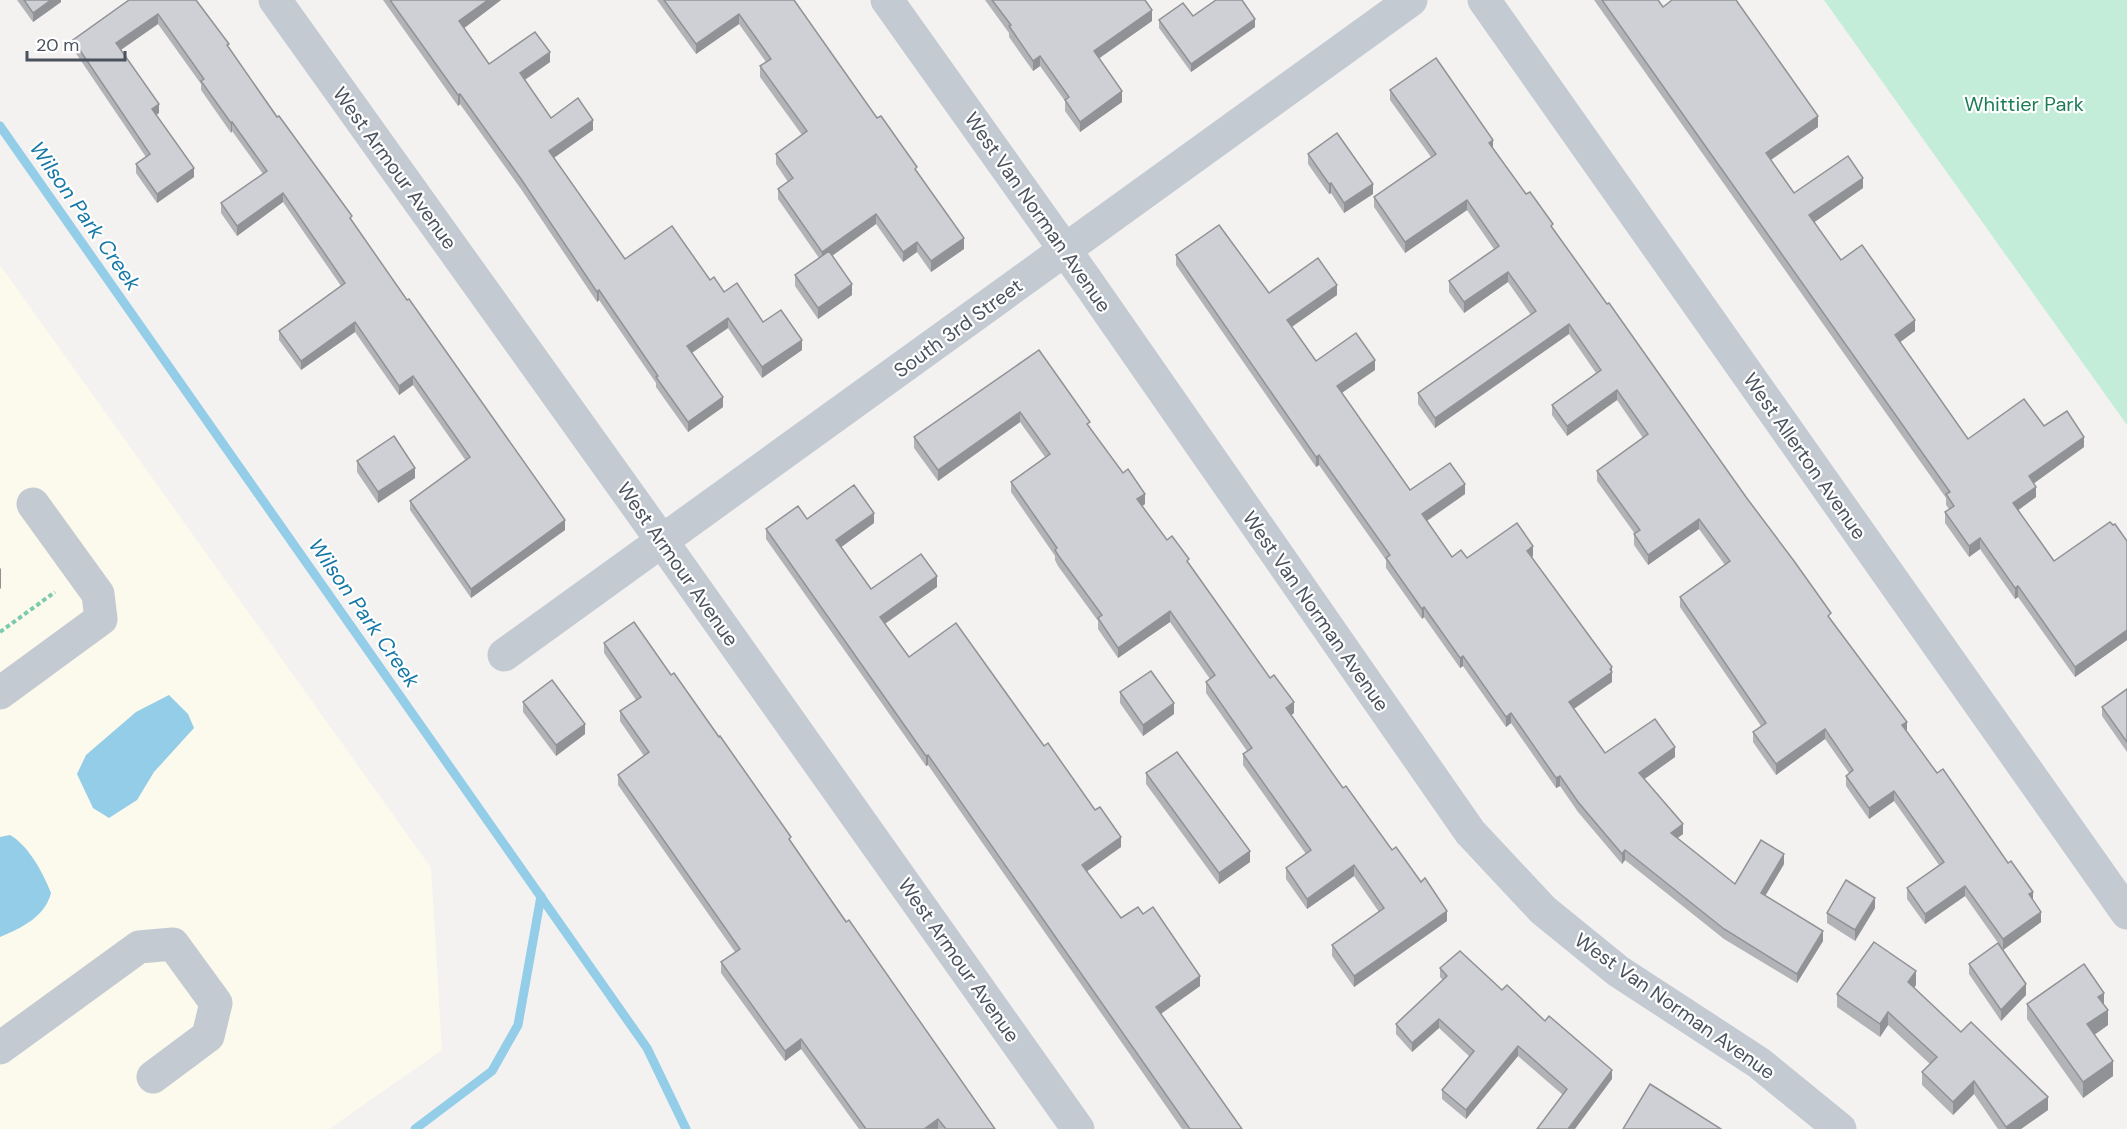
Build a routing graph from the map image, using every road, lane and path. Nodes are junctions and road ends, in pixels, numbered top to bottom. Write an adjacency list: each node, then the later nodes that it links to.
1 (275, 0): 7 (street, West Armour Avenue)
2 (887, 0): 5 (street, West Van Norman Avenue)
3 (1411, 0): 5 (street, South 3rd Street)
4 (1484, 0): 12 (street, West Allerton Avenue)
5 (1065, 251): 7 (street, South 3rd Street); 16 (street, West Van Norman Avenue)
6 (33, 504): 8 (street)
7 (663, 542): 10 (street, South 3rd Street); 15 (street, West Armour Avenue)
8 (83, 573): 9 (path); 11 (street)
9 (0, 632)
10 (504, 655)
11 (0, 693)
12 (2127, 913)
13 (0, 1048): 14 (street)
14 (153, 1077)
15 (1078, 1129)
16 (1840, 1129)

